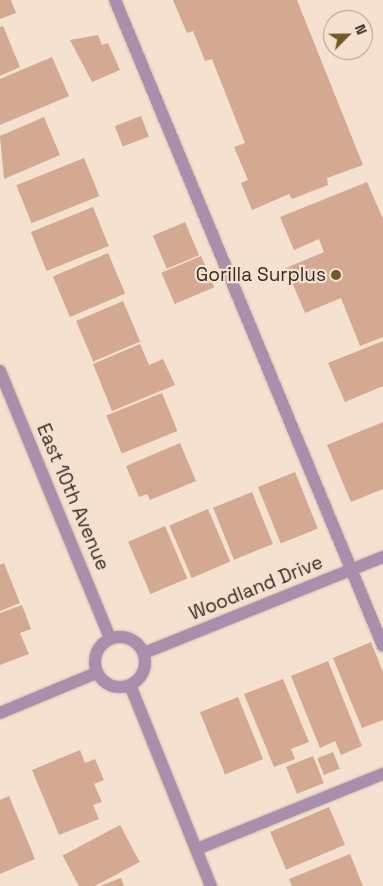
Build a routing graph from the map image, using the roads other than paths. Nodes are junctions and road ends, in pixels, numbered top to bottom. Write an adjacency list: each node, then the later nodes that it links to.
1 (115, 0): 4 (street)
2 (0, 371): 5 (street, East 10th Avenue)
3 (383, 557): 4 (street, Woodland Drive)
4 (352, 570): 6 (street); 7 (street, Woodland Drive)
5 (110, 638): 7 (street); 8 (street)
6 (383, 646)
7 (144, 653): 9 (street)
8 (96, 673): 9 (street); 10 (street)
9 (130, 685): 12 (street)
10 (0, 713)
11 (383, 774): 12 (street)
12 (196, 849): 13 (street)
13 (211, 886)

